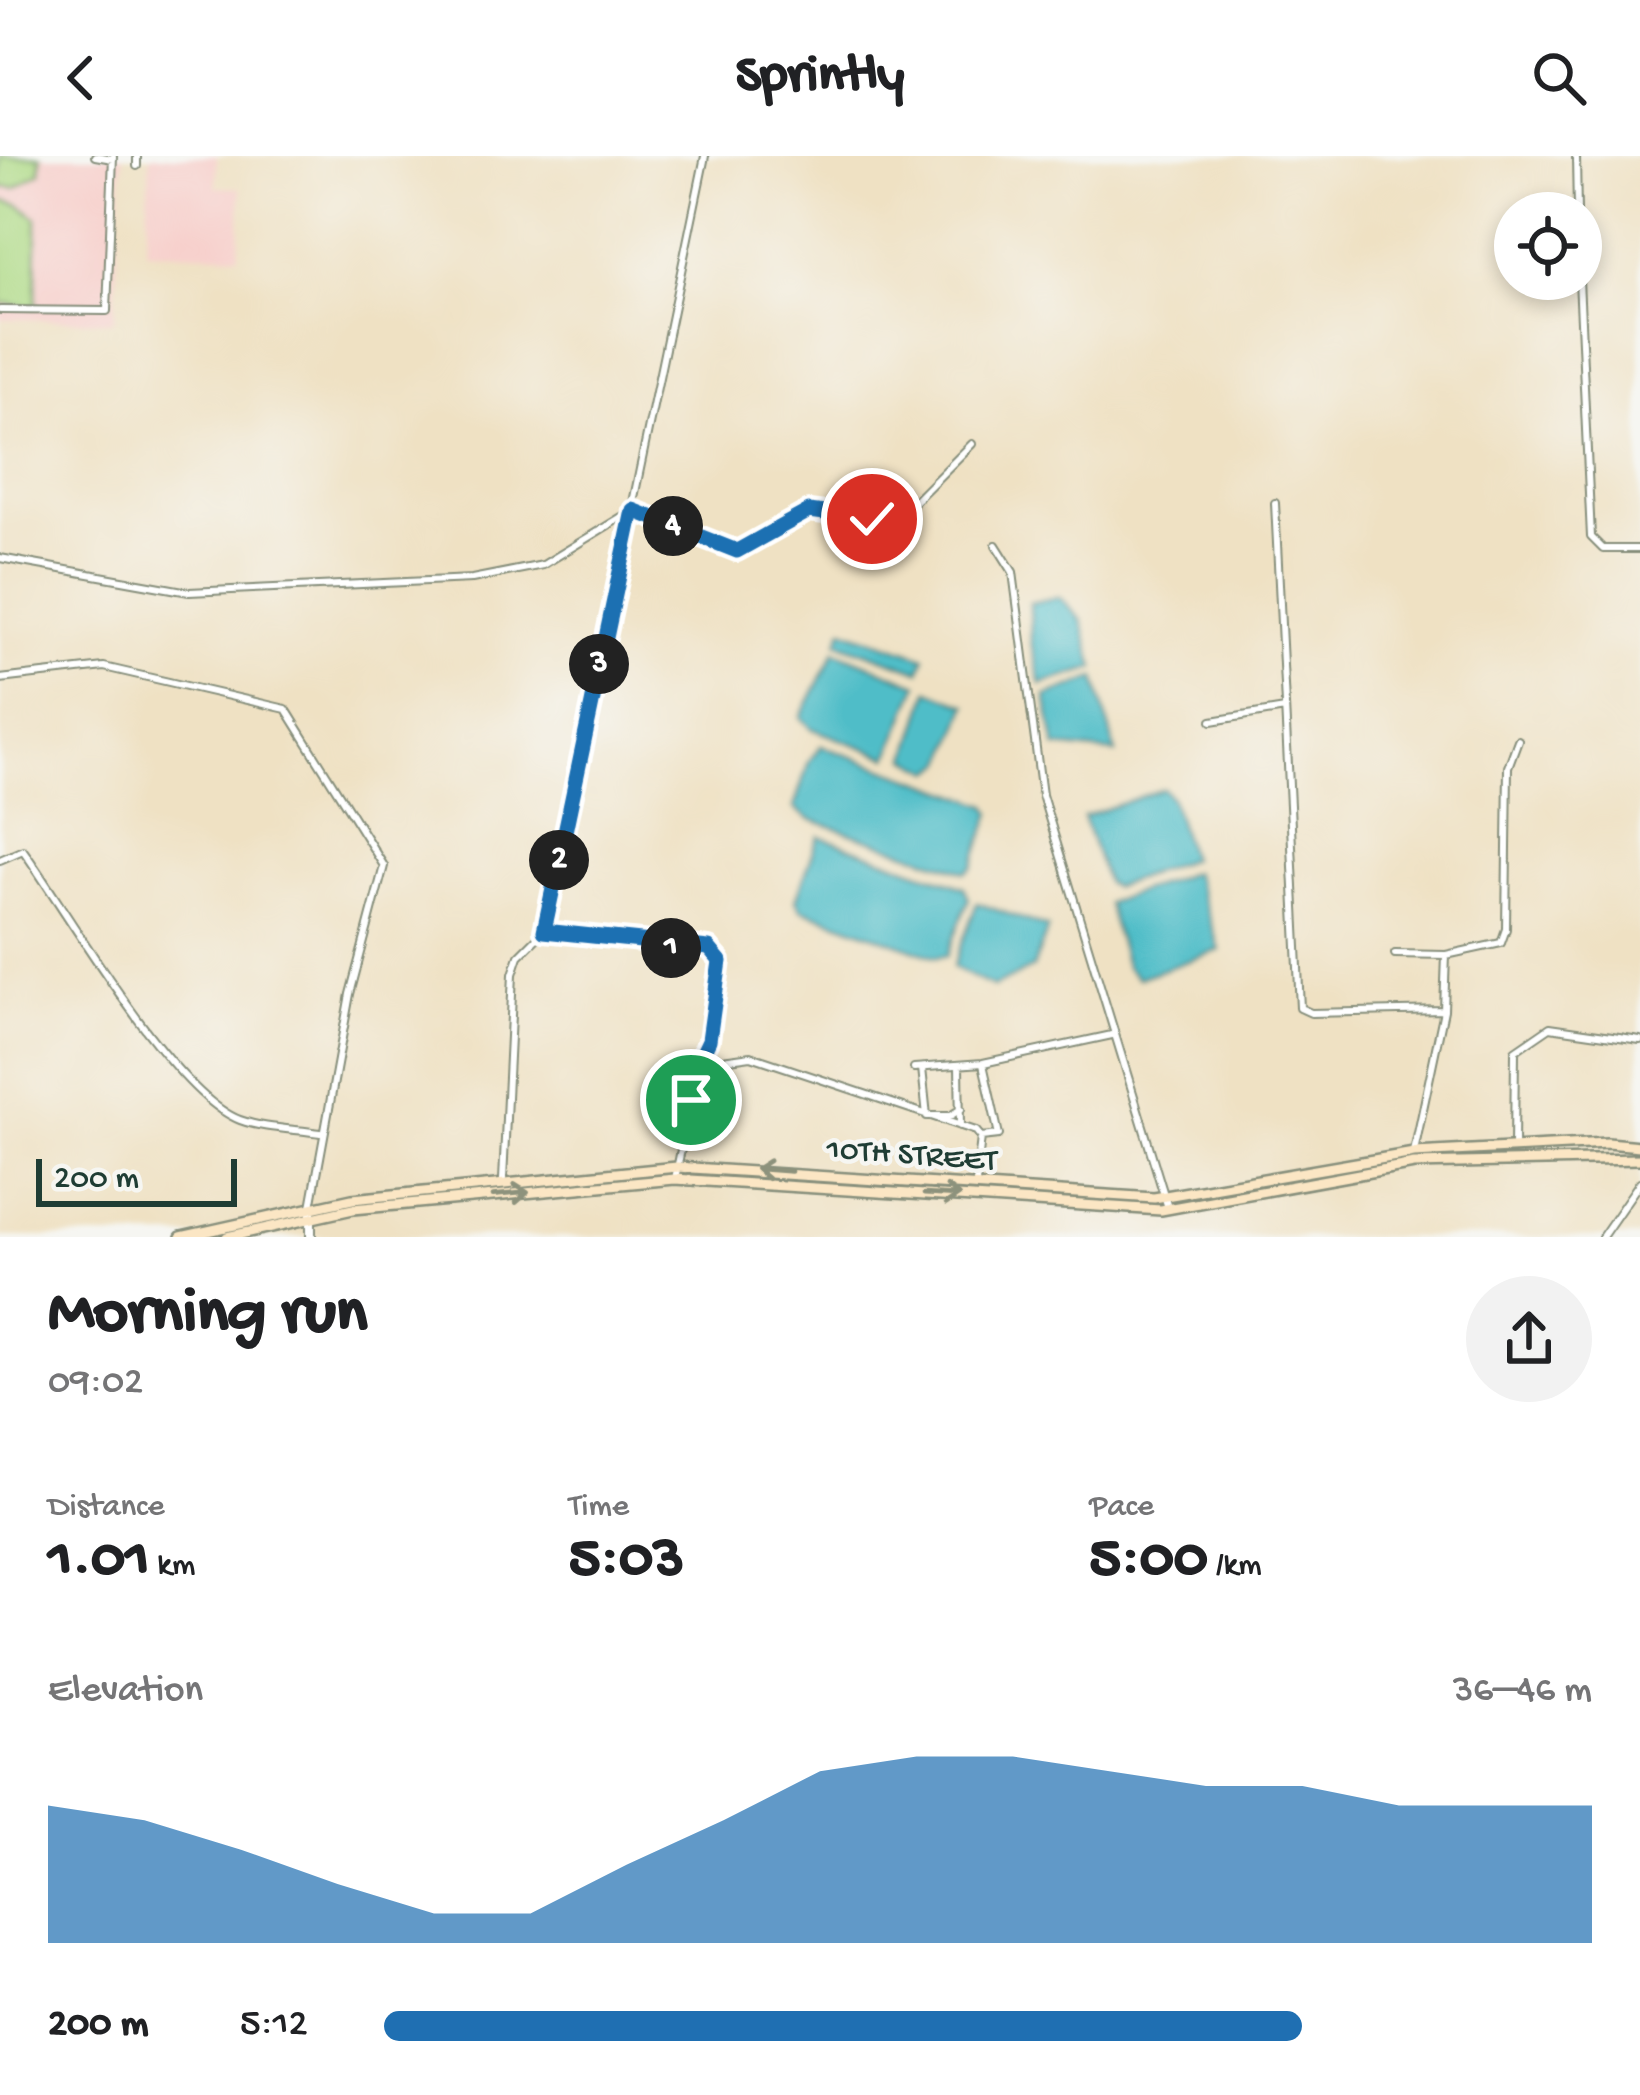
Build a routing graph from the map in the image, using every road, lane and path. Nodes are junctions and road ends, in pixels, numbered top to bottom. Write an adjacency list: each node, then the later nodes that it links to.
1 (95, 156): 5 (street)
2 (137, 156): 6 (street)
3 (705, 156): 12 (street)
4 (1576, 156): 7 (street)
5 (113, 157): 9 (street)
6 (137, 166)
7 (1577, 192)
8 (1580, 300): 14 (street)
9 (0, 310)
10 (971, 444): 12 (street)
11 (1275, 503): 17 (street)
12 (633, 510): 15 (street); 21 (street)
13 (996, 545): 25 (street)
14 (1640, 549)
15 (0, 558)
16 (0, 679): 33 (street)
17 (1285, 709): 18 (street); 24 (street)
18 (1213, 721)
19 (1518, 740): 23 (street)
20 (0, 860): 33 (street)
21 (544, 931): 27 (street); 40 (street)
22 (1395, 954): 23 (street)
23 (1446, 955): 24 (street)
24 (1444, 1010): 37 (street)
25 (1112, 1035): 28 (street); 43 (street)
26 (1640, 1040): 36 (street)
27 (700, 1063): 31 (street); 39 (street)
28 (983, 1064): 29 (street); 34 (street)
29 (959, 1065): 30 (street); 31 (street)
30 (962, 1109): 31 (street); 32 (street)
31 (927, 1116): 32 (street)
32 (960, 1126): 34 (street)
33 (322, 1133): 44 (street)
34 (981, 1138): 42 (street)
35 (1640, 1146): 36 (main road, 10TH STREET)
36 (1514, 1147): 37 (main road, 10TH STREET)
37 (1414, 1153): 43 (main road, 10TH STREET)
38 (1640, 1159): 43 (main road, 10TH STREET)
39 (676, 1173): 40 (main road, 10TH STREET); 42 (main road, 10TH STREET, one-way to 39); 43 (main road, 10TH STREET, one-way to 43); 44 (main road, 10TH STREET, one-way to 39)
40 (502, 1180): 44 (main road, 10TH STREET)
41 (1640, 1182): 48 (street)
42 (976, 1184): 43 (main road, 10TH STREET)
43 (1167, 1203)
44 (311, 1212): 45 (main road, 10TH STREET); 46 (main road, 10TH STREET); 47 (street)
45 (181, 1237)
46 (227, 1237)
47 (311, 1237)
48 (1602, 1237)

